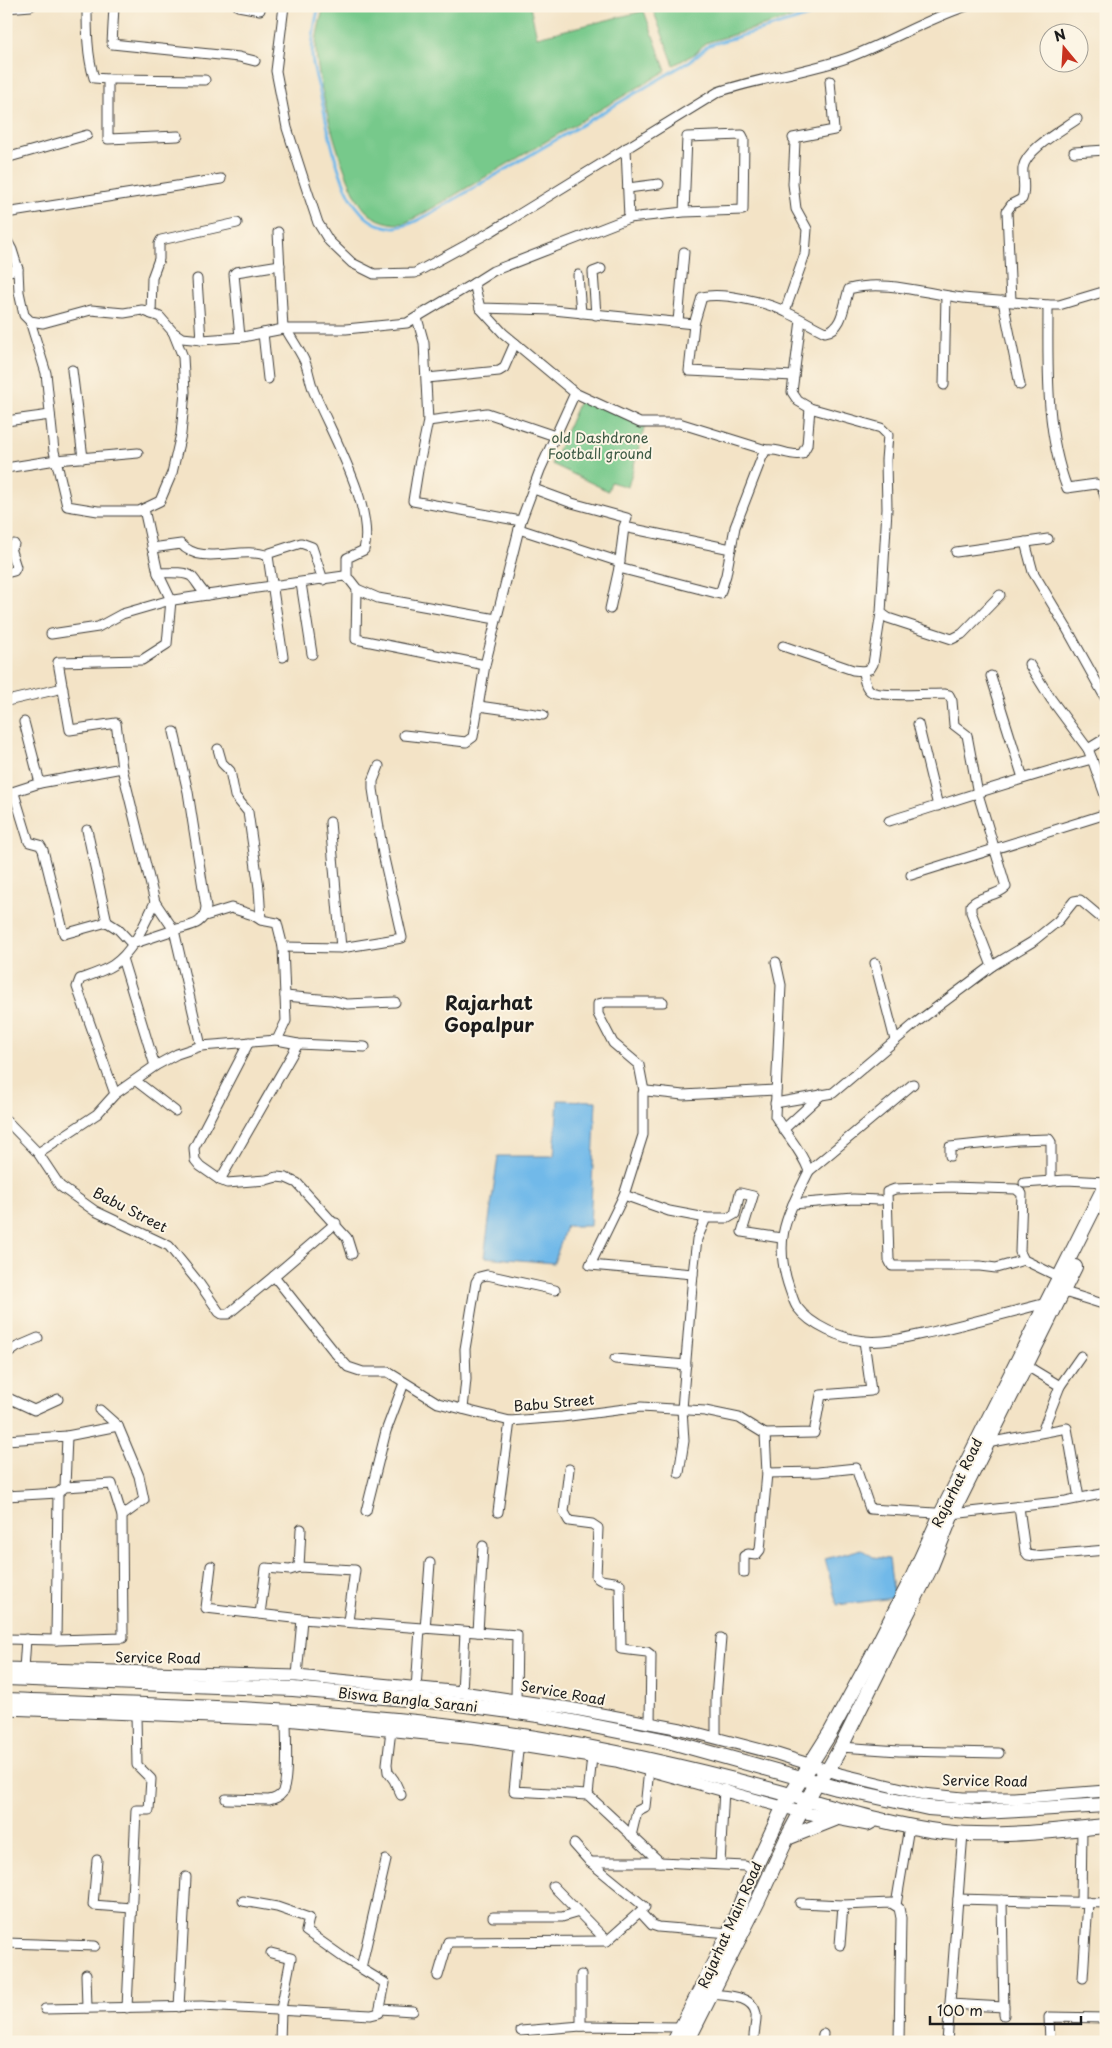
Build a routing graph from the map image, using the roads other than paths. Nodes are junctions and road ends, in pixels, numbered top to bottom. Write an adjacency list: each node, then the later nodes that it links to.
1 (31, 6): 7 (street)
2 (87, 6): 10 (street)
3 (114, 6): 9 (street)
4 (238, 6): 8 (street)
5 (284, 6): 16 (street)
6 (967, 6): 16 (street)
7 (6, 8)
8 (260, 10)
9 (255, 61)
10 (108, 79): 11 (street); 15 (street)
11 (205, 80)
12 (830, 81): 42 (street)
13 (1077, 119): 39 (street)
14 (87, 135): 19 (street)
15 (178, 136)
16 (626, 148): 22 (street)
17 (1106, 150): 18 (street)
18 (1074, 152)
19 (6, 158)
20 (221, 179): 24 (street)
21 (659, 184): 22 (street)
22 (628, 188): 25 (street)
23 (684, 212): 23 (street); 25 (street)
24 (6, 213)
25 (629, 218): 36 (street)
26 (237, 223): 44 (street)
27 (278, 232): 30 (street)
28 (6, 239): 31 (street)
29 (684, 252): 49 (street)
30 (280, 265): 51 (street); 54 (street)
31 (18, 269): 33 (street); 48 (street)
32 (601, 269): 45 (street)
33 (6, 272)
34 (578, 275): 43 (street)
35 (197, 280): 55 (street)
36 (474, 283): 41 (street); 46 (street)
37 (1106, 291): 40 (street)
38 (946, 296): 39 (street); 47 (street); 61 (street)
39 (1007, 301): 40 (street); 62 (street)
40 (1048, 305): 75 (street)
41 (480, 308): 43 (street); 56 (street)
42 (786, 311): 47 (street); 50 (street)
43 (580, 313): 45 (street)
44 (152, 314): 48 (street); 52 (street)
45 (596, 315): 49 (street)
46 (417, 318): 51 (street); 59 (street)
47 (801, 320): 58 (street)
48 (30, 321): 65 (street)
49 (678, 322): 50 (street)
50 (694, 324): 58 (street)
51 (285, 329): 53 (street); 89 (street)
52 (173, 332): 55 (street); 76 (street)
53 (263, 333): 54 (street); 60 (street)
54 (240, 337): 55 (street)
55 (201, 340)
56 (515, 343): 59 (street); 63 (street)
57 (72, 370): 71 (street)
58 (794, 376): 64 (street)
59 (427, 378): 67 (street)
60 (268, 379)
61 (944, 385)
62 (1020, 385)
63 (574, 393): 68 (street); 69 (street)
64 (810, 408): 69 (street); 98 (street)
65 (50, 415): 66 (street); 72 (street)
66 (6, 421)
67 (428, 421): 68 (street); 77 (street)
68 (555, 436): 74 (street)
69 (766, 450): 83 (street)
70 (138, 453): 71 (street)
71 (83, 458): 72 (street)
72 (56, 460): 73 (street); 76 (street)
73 (6, 468)
74 (534, 489): 77 (street); 78 (street)
75 (1106, 500)
76 (144, 509): 82 (street)
77 (520, 525): 86 (street); 99 (street)
78 (624, 527): 83 (street); 86 (street)
79 (1048, 539): 80 (street)
80 (1025, 542): 84 (street); 110 (street)
81 (14, 544): 87 (street)
82 (152, 548): 85 (street); 88 (street)
83 (731, 549): 86 (street)
84 (956, 552)
85 (268, 556): 90 (street); 92 (street)
86 (619, 565): 97 (street)
87 (6, 573)
88 (158, 573): 94 (street); 96 (street)
89 (347, 577): 90 (street); 93 (street)
90 (323, 580): 91 (street)
91 (301, 583): 92 (street); 102 (street)
92 (274, 587): 94 (street); 103 (street)
93 (356, 589): 99 (street); 105 (street)
94 (208, 595): 96 (street)
95 (1000, 595): 98 (street)
96 (171, 600): 100 (street); 108 (street)
97 (610, 609)
98 (881, 613): 106 (street)
99 (496, 619): 105 (street)
100 (51, 634)
101 (783, 646): 106 (street)
102 (312, 654)
103 (283, 657)
104 (1029, 664): 119 (street)
105 (485, 665): 111 (street)
106 (863, 671): 126 (street)
107 (991, 676): 123 (street)
108 (63, 688): 109 (street); 122 (street)
109 (6, 699)
110 (1106, 699)
111 (479, 706): 112 (street); 116 (street)
112 (543, 715)
113 (24, 722): 124 (street)
114 (918, 724): 128 (street)
115 (174, 732): 137 (street)
116 (404, 735)
117 (1106, 738): 119 (street)
118 (218, 749): 138 (street)
119 (1088, 749): 120 (street)
120 (1092, 759): 123 (street); 127 (street)
121 (379, 766): 143 (street)
122 (122, 768): 124 (street); 135 (street)
123 (1023, 778): 126 (street)
124 (40, 783): 125 (street)
125 (10, 794): 139 (street)
126 (978, 794): 128 (street); 133 (street)
127 (1106, 798)
128 (938, 806): 130 (street)
129 (1106, 814): 133 (street)
130 (889, 821)
131 (330, 822): 143 (street)
132 (87, 830): 139 (street)
133 (995, 850): 134 (street); 147 (street)
134 (911, 875)
135 (155, 902): 140 (street); 141 (street)
136 (1106, 912): 147 (street)
137 (205, 916): 138 (street); 140 (street)
138 (260, 920): 142 (street)
139 (107, 922): 141 (street)
140 (174, 930): 141 (street); 155 (street)
141 (132, 944): 144 (street)
142 (283, 947): 143 (street); 148 (street)
143 (341, 948)
144 (122, 958): 157 (street); 162 (street)
145 (776, 962): 160 (street)
146 (875, 963): 152 (street)
147 (992, 966): 152 (street)
148 (285, 996): 149 (street); 151 (street)
149 (395, 1002)
150 (663, 1002): 161 (street)
151 (277, 1040): 153 (street); 154 (street)
152 (896, 1040): 163 (street)
153 (249, 1042): 155 (street); 171 (street)
154 (298, 1044): 156 (street); 171 (street)
155 (201, 1046): 157 (street)
156 (365, 1047)
157 (156, 1066): 158 (street)
158 (136, 1081): 162 (street); 165 (street)
159 (913, 1084): 170 (street)
160 (776, 1090): 161 (street); 164 (street)
161 (644, 1091): 175 (street)
162 (116, 1094): 168 (street)
163 (822, 1094): 164 (street); 167 (street)
164 (775, 1103): 167 (street)
165 (175, 1111)
166 (6, 1120): 168 (street, Babu Street)
167 (783, 1130): 170 (street)
168 (38, 1153): 185 (street, Babu Street)
169 (950, 1156): 172 (street)
170 (809, 1171): 178 (street)
171 (220, 1180): 180 (street)
172 (1051, 1181): 173 (street); 174 (street)
173 (1024, 1183)
174 (1106, 1183): 186 (main road, Rajarhat Road)
175 (624, 1196): 179 (street); 184 (street)
176 (880, 1200): 178 (street)
177 (1106, 1203): 186 (main road, Rajarhat Road)
178 (793, 1204): 181 (street)
179 (706, 1218): 181 (street); 184 (street)
180 (336, 1223): 182 (street); 185 (street)
181 (781, 1238): 191 (street)
182 (352, 1254)
183 (1024, 1260): 183 (street); 186 (street)
184 (693, 1274): 195 (street)
185 (274, 1276): 197 (street, Babu Street)
186 (1058, 1285): 188 (main road, Rajarhat Road); 189 (street); 196 (main road, Rajarhat Road)
187 (555, 1290): 201 (street)
188 (1046, 1303): 191 (street); 221 (main road, Rajarhat Road)
189 (1106, 1305)
190 (38, 1338): 192 (street)
191 (864, 1341): 207 (street)
192 (6, 1355)
193 (1081, 1356): 198 (street)
194 (615, 1360): 195 (street)
195 (686, 1365): 202 (street)
196 (1027, 1366): 198 (street); 210 (main road, Rajarhat Road)
197 (404, 1383): 201 (street, Babu Street); 219 (street)
198 (1060, 1386): 206 (street)
199 (6, 1397): 200 (street)
200 (58, 1399)
201 (462, 1409): 204 (street, Babu Street)
202 (682, 1409): 204 (street, Babu Street); 207 (street, Babu Street); 212 (street)
203 (100, 1410): 205 (street)
204 (510, 1421): 220 (street)
205 (118, 1426): 208 (street); 222 (street)
206 (1042, 1432): 210 (street); 217 (street)
207 (765, 1434): 213 (street)
208 (67, 1436): 209 (street); 214 (street)
209 (6, 1440)
210 (987, 1444): 221 (main road, Rajarhat Road)
211 (569, 1469): 252 (street)
212 (679, 1473)
213 (767, 1473): 221 (street); 229 (street)
214 (62, 1490): 216 (street); 222 (street); 239 (street)
215 (1106, 1493): 217 (street)
216 (6, 1496)
217 (1079, 1498): 218 (street)
218 (1019, 1507): 221 (street); 225 (street)
219 (366, 1512)
220 (498, 1512)
221 (947, 1513): 256 (main road, Rajarhat Road); 259 (main road, Rajarhat Road)
222 (122, 1516): 239 (street)
223 (301, 1529): 228 (street)
224 (483, 1546): 235 (street)
225 (1106, 1550)
226 (430, 1563): 233 (street)
227 (211, 1566): 230 (street)
228 (299, 1567): 230 (street); 232 (street)
229 (744, 1574)
230 (260, 1614): 231 (street)
231 (302, 1620): 232 (street); 243 (street)
232 (348, 1622): 233 (street)
233 (422, 1629): 234 (street); 244 (street)
234 (465, 1632): 235 (street); 245 (street)
235 (478, 1632): 247 (street)
236 (721, 1638): 254 (street)
237 (6, 1639): 238 (street)
238 (26, 1639): 239 (street); 241 (street)
239 (56, 1640)
240 (6, 1668): 241 (street, Service Road)
241 (24, 1669): 243 (street, Service Road)
242 (6, 1678): 243 (main road, Biswa Bangla Sarani)
243 (295, 1682): 244 (street, Service Road); 262 (main road, Biswa Bangla Sarani)
244 (416, 1689): 245 (street, Service Road)
245 (462, 1692): 247 (street, Service Road)
246 (6, 1700): 251 (main road, Biswa Bangla Sarani)
247 (516, 1700): 252 (street, Service Road)
248 (6, 1710): 249 (street)
249 (136, 1714): 250 (street); 297 (street)
250 (286, 1720): 251 (street); 268 (street)
251 (360, 1722): 253 (street); 255 (main road, Biswa Bangla Sarani)
252 (650, 1723): 254 (street, Service Road)
253 (391, 1730): 255 (street); 266 (street)
254 (716, 1738): 259 (street, Service Road)
255 (519, 1741): 258 (street); 267 (street); 269 (main road, Biswa Bangla Sarani)
256 (841, 1747): 257 (street); 261 (main road, Rajarhat Road)
257 (999, 1752)
258 (592, 1757): 260 (street); 267 (street)
259 (809, 1766): 261 (street, Service Road); 262 (main road, Rajarhat Road)
260 (649, 1770): 264 (street); 278 (street)
261 (828, 1770): 263 (main road, Rajarhat Road); 265 (street, Service Road)
262 (801, 1778): 263 (main road, Biswa Bangla Sarani); 269 (main road, Rajarhat Main Road)
263 (817, 1782): 270 (main road); 271 (main road, Rajarhat Main Road)
264 (724, 1789): 269 (street); 285 (street)
265 (1106, 1791)
266 (401, 1795)
267 (588, 1795): 278 (street)
268 (226, 1799)
269 (788, 1801): 271 (main road, Biswa Bangla Sarani); 286 (main road, Rajarhat Main Road)
270 (1106, 1805)
271 (804, 1806): 272 (street); 273 (main road); 279 (main road, Rajarhat Main Road)
272 (835, 1818): 273 (street); 279 (main road)
273 (879, 1819): 274 (main road)
274 (908, 1826): 277 (main road); 296 (street)
275 (1106, 1826): 276 (main road)
276 (1082, 1828): 277 (main road); 292 (street)
277 (963, 1833): 289 (street)
278 (631, 1836): 284 (street)
279 (787, 1838): 312 (main road, Rajarhat Main Road)
280 (574, 1844): 283 (street)
281 (96, 1860): 297 (street)
282 (386, 1860): 307 (street)
283 (590, 1862): 284 (street); 299 (street)
284 (660, 1862): 285 (street)
285 (720, 1864): 286 (street)
286 (754, 1870): 301 (main road, Rajarhat Main Road)
287 (186, 1877): 314 (street)
288 (553, 1886): 298 (street)
289 (958, 1898): 290 (street); 313 (street)
290 (1002, 1900): 292 (street); 313 (street)
291 (243, 1901): 307 (street)
292 (1085, 1902): 294 (street); 311 (street)
293 (800, 1903): 295 (street)
294 (1106, 1903)
295 (843, 1905): 296 (street); 304 (street)
296 (896, 1905): 329 (street)
297 (130, 1908): 316 (street)
298 (579, 1912): 300 (street); 302 (street)
299 (640, 1912): 301 (street); 302 (street)
300 (493, 1916)
301 (729, 1933): 323 (main road, Rajarhat Main Road)
302 (607, 1941): 310 (street)
303 (6, 1943): 305 (street)
304 (840, 1945)
305 (96, 1946)
306 (271, 1953): 317 (street)
307 (361, 1968): 318 (street)
308 (86, 1974): 315 (street)
309 (581, 1975): 322 (street)
310 (438, 1976)
311 (1083, 1978)
312 (711, 1994): 327 (main road, Rajarhat Main Road); 328 (street)
313 (950, 2004): 330 (street)
314 (179, 2007): 316 (street); 317 (street)
315 (87, 2008): 316 (street); 319 (street)
316 (127, 2008)
317 (281, 2009): 318 (street); 325 (street)
318 (380, 2009): 320 (street)
319 (45, 2010)
320 (413, 2010)
321 (1106, 2018): 331 (street)
322 (581, 2026): 323 (street); 324 (street)
323 (682, 2027): 326 (main road, Rajarhat Main Road)
324 (522, 2031)
325 (280, 2042)
326 (674, 2042)
327 (687, 2042)
328 (754, 2042)
329 (899, 2042)
330 (947, 2042)
331 (1050, 2042)

